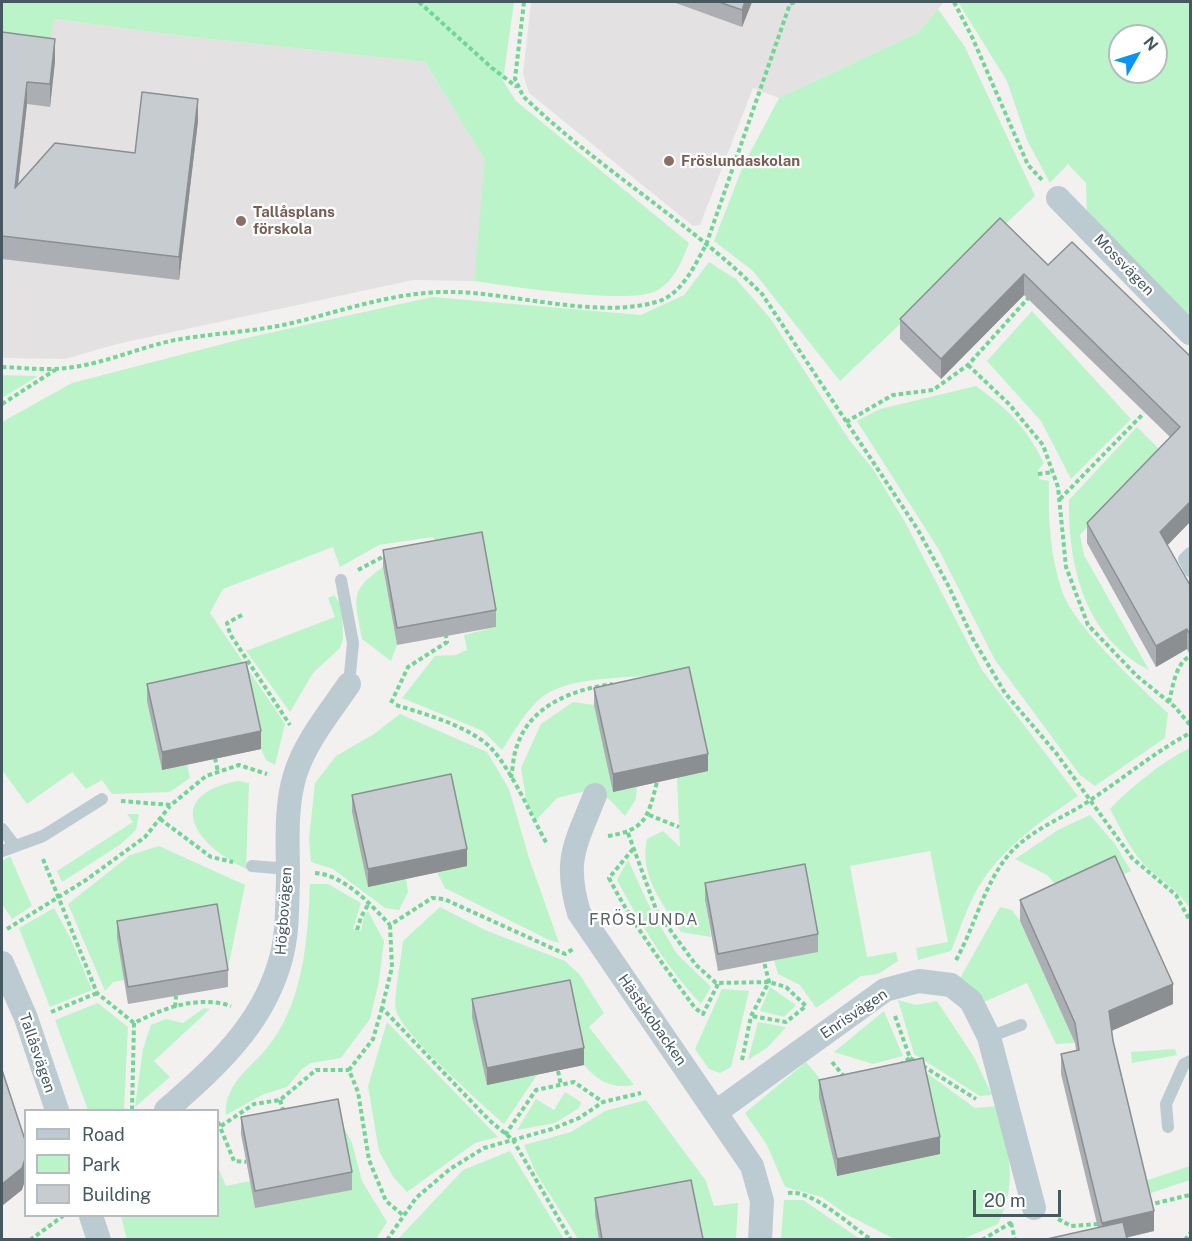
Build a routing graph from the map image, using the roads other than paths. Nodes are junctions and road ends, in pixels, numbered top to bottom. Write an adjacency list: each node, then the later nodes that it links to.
1 (1058, 198): 2 (street, Mossvägen)
2 (1191, 333)
3 (1191, 553): 4 (lane)
4 (1191, 571)
5 (342, 580): 6 (lane)
6 (349, 684): 13 (street, Högbovägen)
7 (595, 795): 20 (street, Hästskobacken)
8 (102, 799): 10 (lane)
9 (2, 829): 10 (lane)
10 (15, 846): 11 (lane)
11 (2, 851)
12 (252, 866): 13 (lane)
13 (298, 871): 19 (street, Högbovägen)
14 (2, 963): 18 (street, Tallåsvägen)
15 (1021, 1025): 16 (lane)
16 (989, 1037): 20 (street, Enrisvägen); 22 (street, Enrisvägen)
17 (1191, 1061): 21 (lane)
18 (57, 1109)
19 (167, 1109)
20 (716, 1112): 25 (street, Hästskobacken)
21 (1168, 1128)
22 (1034, 1208)
23 (93, 1217): 24 (street)
24 (99, 1239)
25 (760, 1239)

